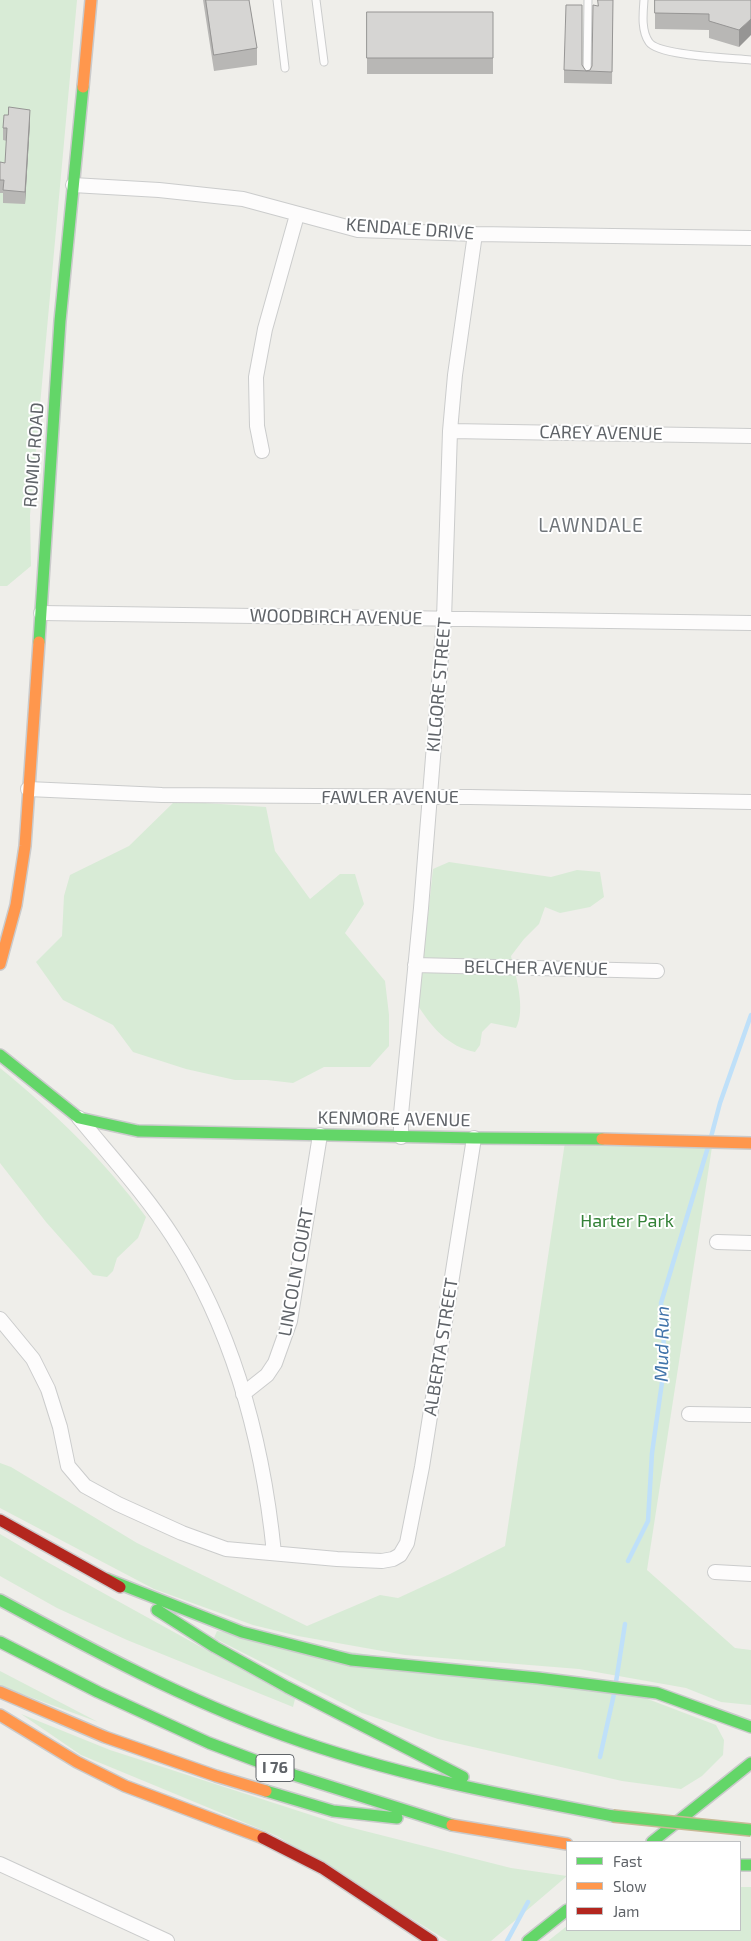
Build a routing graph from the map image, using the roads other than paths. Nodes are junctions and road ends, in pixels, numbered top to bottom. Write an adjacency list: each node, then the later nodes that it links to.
1 (91, 0): 10 (main road, ROMIG ROAD)
2 (278, 0): 8 (lane)
3 (316, 0): 7 (lane)
4 (588, 0): 9 (lane)
5 (644, 0): 6 (lane)
6 (751, 60)
7 (324, 62)
8 (285, 68)
9 (587, 78)
10 (73, 185): 11 (street, KENDALE DRIVE); 17 (main road, ROMIG ROAD)
11 (297, 215): 12 (street, KENDALE DRIVE); 16 (street)
12 (475, 234): 13 (street, KENDALE DRIVE); 14 (street, KILGORE STREET)
13 (751, 238)
14 (450, 431): 15 (street, CAREY AVENUE); 18 (street, KILGORE STREET)
15 (751, 436)
16 (262, 451)
17 (41, 613): 18 (street, WOODBIRCH AVENUE); 20 (main road, ROMIG ROAD)
18 (444, 619): 19 (street, WOODBIRCH AVENUE); 21 (street, KILGORE STREET)
19 (751, 622)
20 (28, 789): 21 (street, FAWLER AVENUE); 23 (main road, ROMIG ROAD)
21 (430, 797): 22 (street, FAWLER AVENUE); 24 (street, KILGORE STREET)
22 (751, 802)
23 (0, 964)
24 (415, 965): 25 (street, BELCHER AVENUE); 29 (street, KILGORE STREET)
25 (657, 971)
26 (0, 1055): 27 (main road)
27 (79, 1118): 28 (main road, KENMORE AVENUE); 35 (street)
28 (320, 1135): 29 (main road, KENMORE AVENUE); 35 (street, LINCOLN COURT)
29 (401, 1137): 30 (main road, KENMORE AVENUE)
30 (474, 1138): 31 (main road, KENMORE AVENUE); 39 (street, ALBERTA STREET)
31 (751, 1143)
32 (717, 1242): 33 (street)
33 (751, 1243)
34 (0, 1319): 39 (street)
35 (243, 1394): 39 (street)
36 (689, 1414): 37 (street)
37 (751, 1416)
38 (0, 1520): 42 (main road)
39 (274, 1553)
40 (715, 1572): 41 (street)
41 (751, 1574)
42 (107, 1579): 47 (main road); 49 (main road)
43 (0, 1600): 49 (main road, I 76)
44 (0, 1642): 50 (main road, I 76)
45 (0, 1692): 50 (main road)
46 (0, 1715): 57 (main road)
47 (751, 1727)
48 (751, 1764): 52 (main road)
49 (498, 1795): 51 (main road, I 76, bridge)
50 (448, 1824): 53 (main road, I 76)
51 (751, 1830)
52 (653, 1841)
53 (566, 1844)
54 (0, 1864): 56 (street)
55 (566, 1911): 58 (main road)
56 (167, 1941)
57 (432, 1941)
58 (528, 1941)

